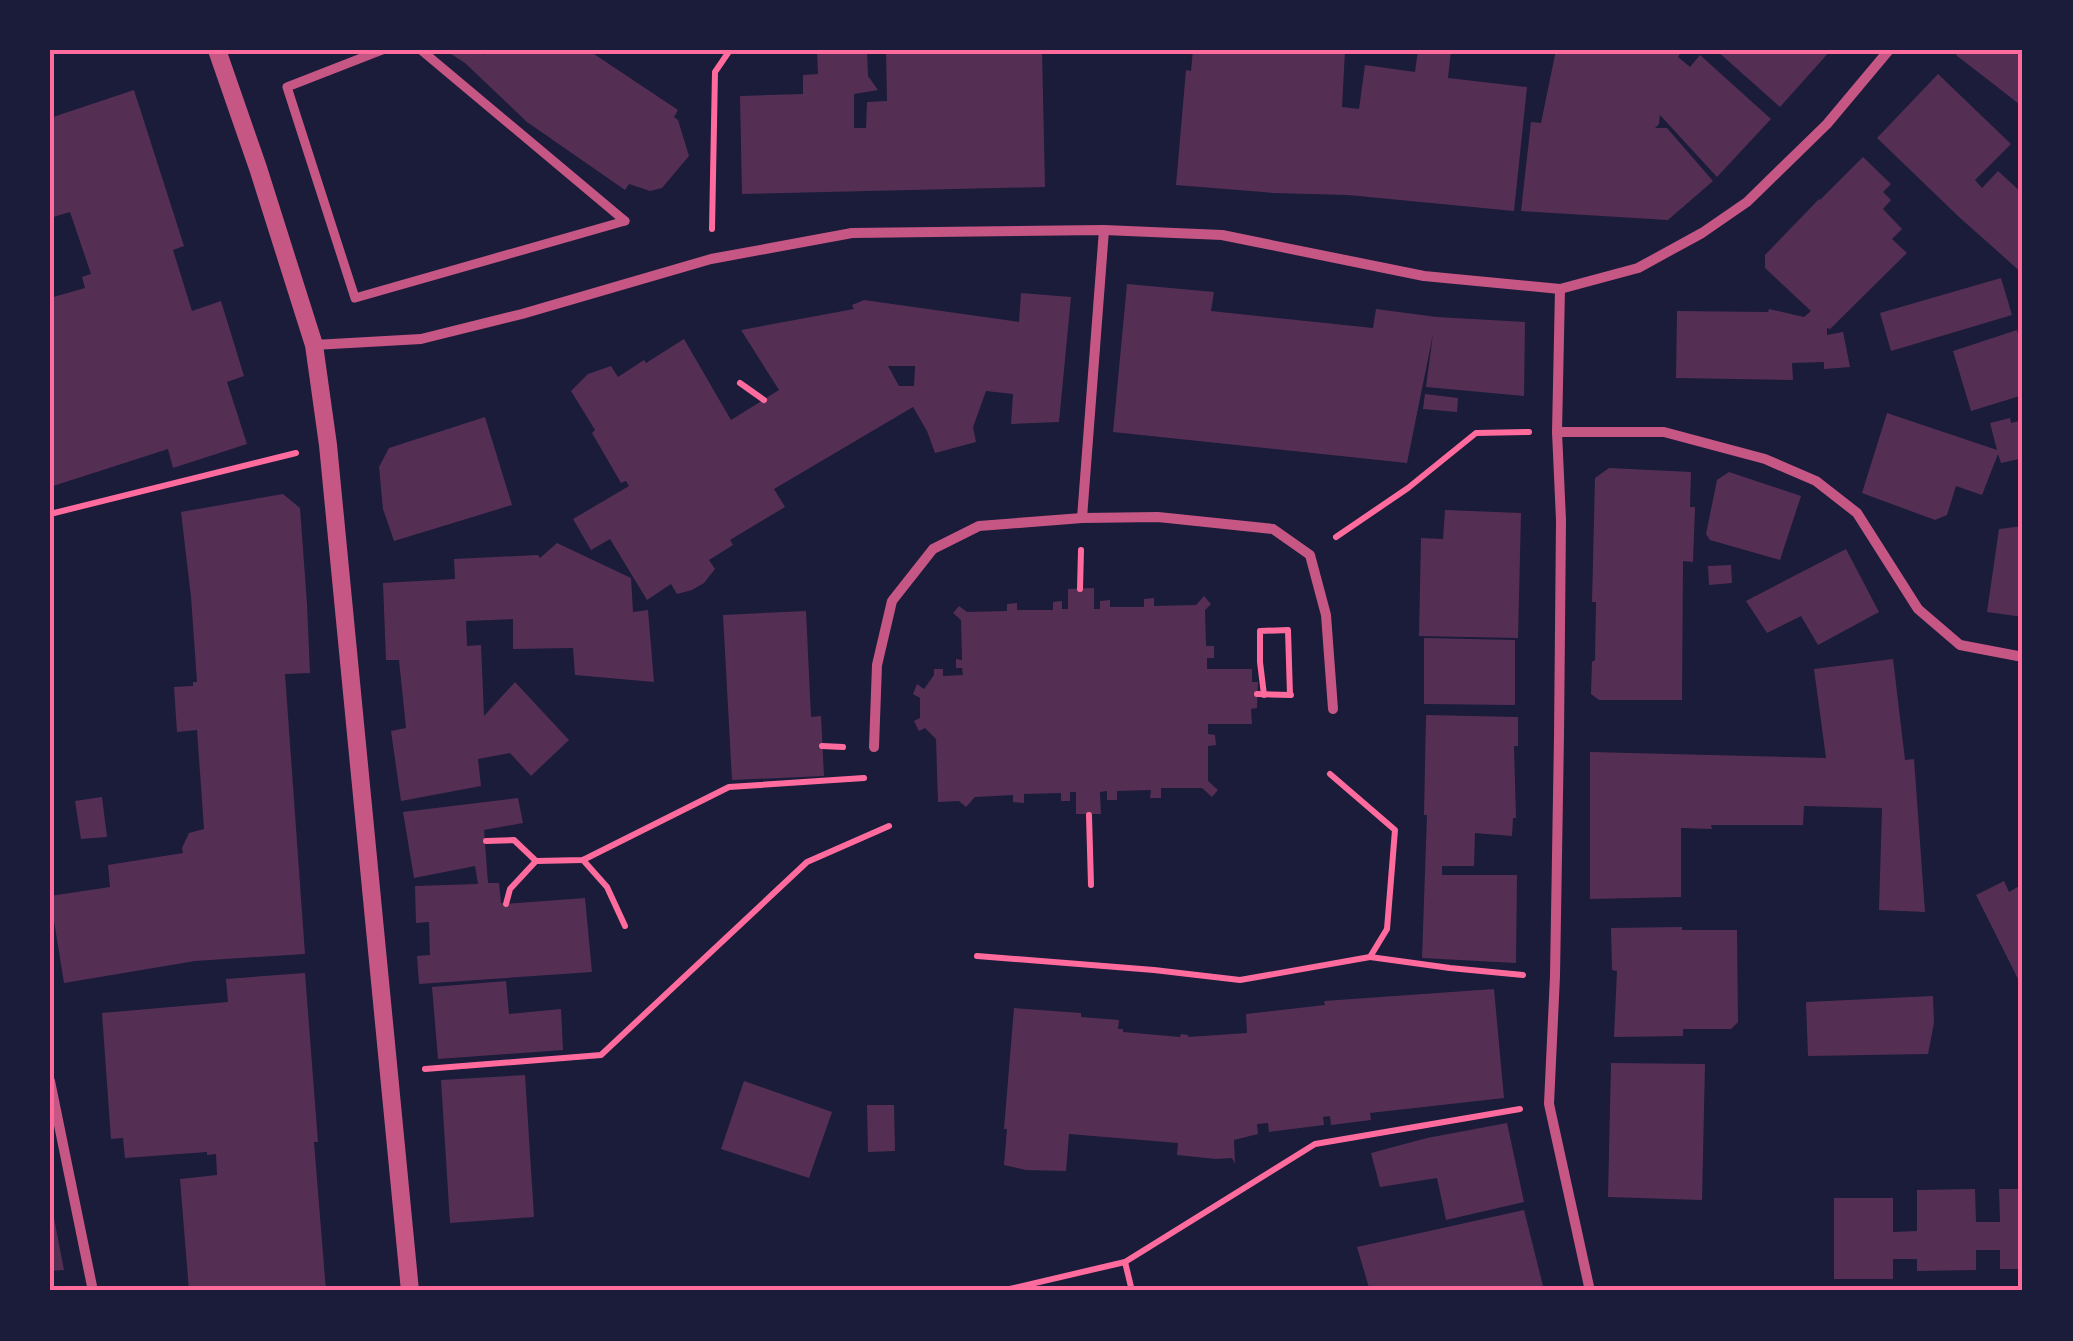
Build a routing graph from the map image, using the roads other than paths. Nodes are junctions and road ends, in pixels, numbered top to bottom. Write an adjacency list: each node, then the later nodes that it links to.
1 (218, 50): 7 (street)
2 (382, 50): 3 (street)
3 (421, 50)
4 (1888, 50): 6 (street)
5 (1104, 230): 6 (street); 7 (street); 9 (street)
6 (1560, 289): 8 (street)
7 (314, 346): 16 (street)
8 (1557, 432): 10 (street); 17 (street)
9 (1082, 518): 11 (street); 12 (street)
10 (2023, 657)
11 (1333, 709)
12 (874, 747)
13 (50, 1081): 14 (street)
14 (53, 1109): 15 (street)
15 (93, 1291)
16 (410, 1291)
17 (1590, 1291)

